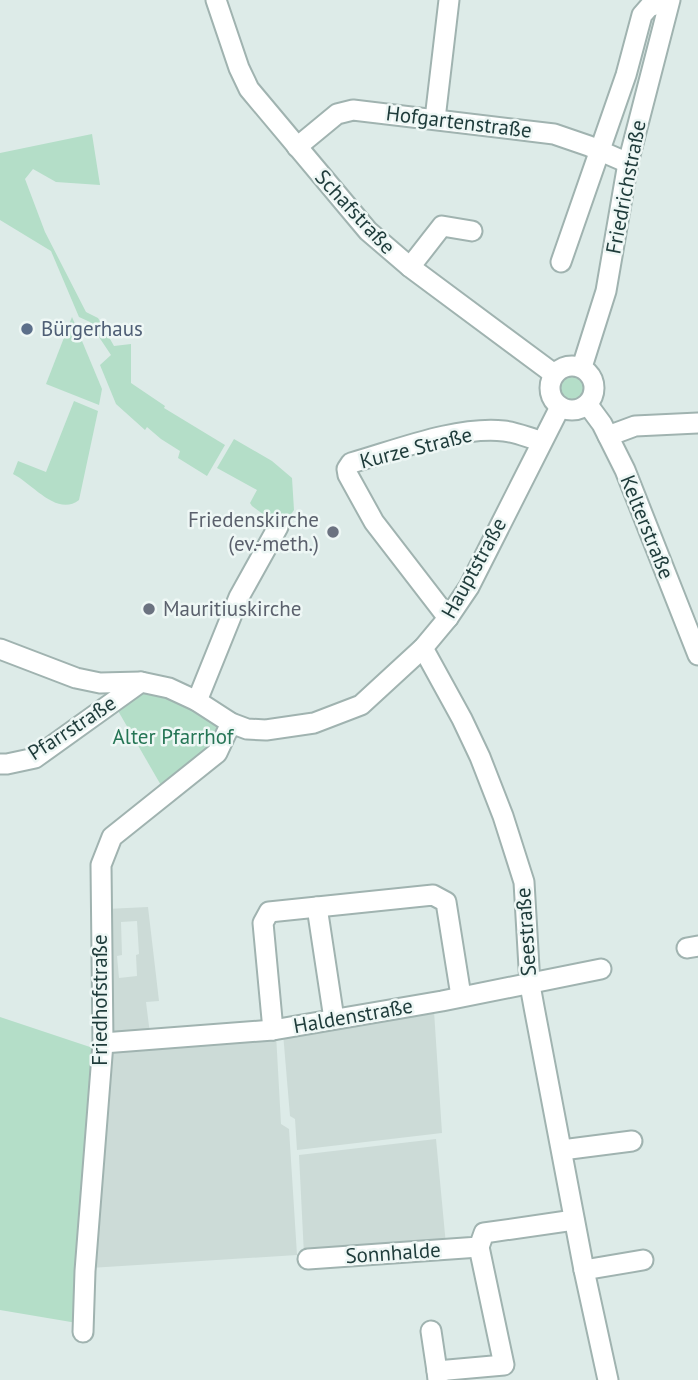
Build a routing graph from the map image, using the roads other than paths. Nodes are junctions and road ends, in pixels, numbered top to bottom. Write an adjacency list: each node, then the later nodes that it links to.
1 (216, 0): 5 (street, Schafstraße)
2 (449, 0): 4 (street)
3 (669, 3): 6 (street, Friedrichstraße); 7 (street, Friedrichstraße)
4 (435, 119): 5 (street, Hofgartenstraße); 6 (street, Hofgartenstraße)
5 (297, 147): 10 (street, Schafstraße)
6 (598, 150): 7 (street, Hofgartenstraße); 9 (street, Friedrichstraße)
7 (628, 163): 11 (street, Friedrichstraße)
8 (472, 231): 10 (street)
9 (561, 262)
10 (410, 268): 12 (street, Schafstraße)
11 (582, 367): 12 (street); 13 (street)
12 (554, 374): 14 (street)
13 (587, 405): 14 (street); 16 (street, Kelterstraße)
14 (560, 407): 17 (street, Hauptstraße)
15 (698, 423): 16 (street)
16 (608, 436): 22 (street, Kelterstraße)
17 (541, 441): 19 (street, Hauptstraße); 19 (street, Kurze Straße)
18 (278, 527): 24 (street)
19 (447, 618): 20 (street, Hauptstraße)
20 (423, 648): 25 (street, Hauptstraße); 29 (street, Seestraße)
21 (0, 649): 23 (street, Hauptstraße)
22 (698, 655)
23 (141, 682): 24 (street, Hauptstraße); 26 (street, Pfarrstraße)
24 (197, 701): 25 (street, Hauptstraße)
25 (232, 723): 33 (street, Friedhofstraße)
26 (0, 764)
27 (317, 907): 30 (street); 31 (street); 32 (street)
28 (601, 969): 29 (street, Haldenstraße)
29 (530, 985): 30 (street, Haldenstraße); 35 (street, Seestraße)
30 (461, 996): 31 (street, Haldenstraße)
31 (334, 1019): 32 (street, Haldenstraße)
32 (273, 1030): 33 (street, Haldenstraße)
33 (103, 1043): 42 (street, Friedhofstraße)
34 (632, 1141): 35 (street)
35 (562, 1150): 36 (street, Seestraße)
36 (574, 1220): 37 (street); 40 (street, Seestraße)
37 (479, 1247): 38 (street, Sonnhalde); 43 (street)
38 (308, 1259)
39 (643, 1260): 40 (street)
40 (583, 1270): 45 (street, Seestraße)
41 (431, 1331): 44 (street)
42 (83, 1332)
43 (506, 1373): 44 (street)
44 (437, 1376)
45 (608, 1380)

